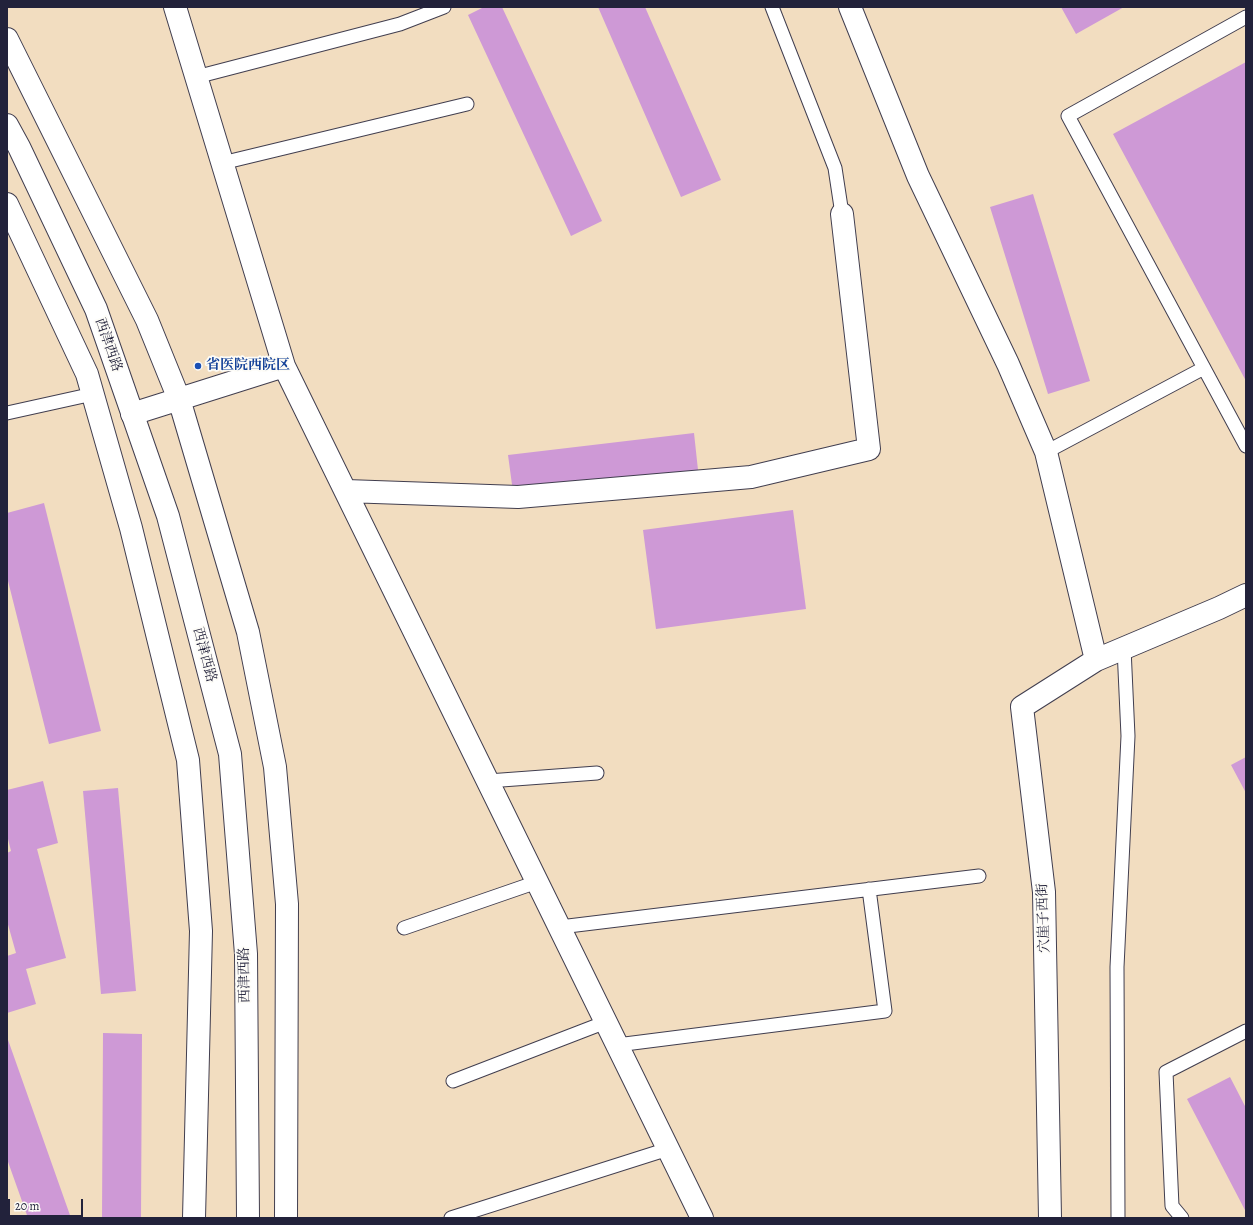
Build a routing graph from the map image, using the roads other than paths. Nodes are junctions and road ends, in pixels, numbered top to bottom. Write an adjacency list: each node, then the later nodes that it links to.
1 (175, 7): 7 (street)
2 (444, 7): 7 (lane)
3 (772, 7): 12 (lane)
4 (850, 7): 20 (street)
5 (1246, 17): 14 (lane)
6 (7, 39): 16 (street)
7 (196, 77): 10 (street)
8 (467, 104): 10 (lane)
9 (7, 125): 18 (street, 西津西路)
10 (222, 162): 13 (street)
11 (7, 204): 15 (street, 西津西路)
12 (842, 214): 21 (street)
13 (284, 366): 16 (street); 21 (street)
14 (1204, 368): 19 (lane); 20 (lane)
15 (93, 394): 17 (lane); 37 (street, 西津西路)
16 (179, 399): 18 (street); 39 (street)
17 (7, 413)
18 (132, 414): 38 (street, 西津西路)
19 (1246, 446)
20 (1046, 452): 24 (street)
21 (346, 492): 26 (street)
22 (1246, 594): 23 (street)
23 (1124, 648): 24 (street); 43 (lane)
24 (1096, 660): 42 (street, 穴崖子西街)
25 (597, 773): 26 (lane)
26 (488, 781): 28 (street)
27 (979, 876): 29 (lane)
28 (537, 882): 30 (street); 31 (lane)
29 (869, 889): 30 (lane); 34 (lane)
30 (560, 927): 32 (street)
31 (404, 928)
32 (606, 1022): 34 (street); 35 (lane)
33 (1246, 1031): 44 (lane)
34 (617, 1045): 36 (street)
35 (453, 1081)
36 (668, 1149): 40 (lane); 41 (street)
37 (194, 1218)
38 (248, 1218)
39 (286, 1218)
40 (451, 1218)
41 (702, 1218)
42 (1050, 1218)
43 (1118, 1218)
44 (1182, 1218)

